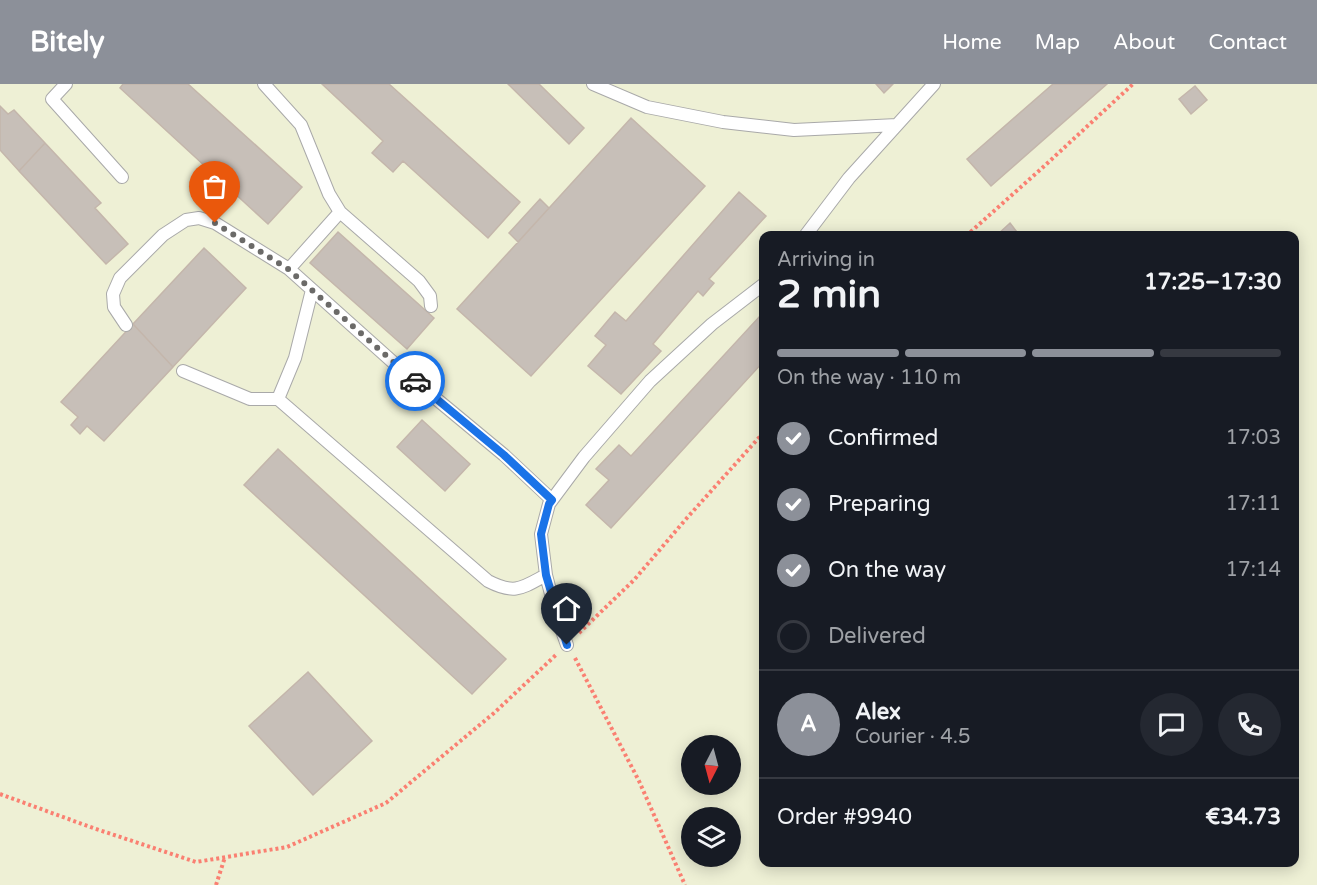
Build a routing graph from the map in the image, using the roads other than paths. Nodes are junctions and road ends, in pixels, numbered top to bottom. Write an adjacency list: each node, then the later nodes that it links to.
1 (66, 84): 6 (lane)
2 (264, 84): 7 (lane)
3 (593, 84): 5 (lane)
4 (934, 84): 5 (lane)
5 (897, 125): 8 (lane)
6 (122, 177)
7 (340, 212): 9 (lane); 12 (lane)
8 (809, 231)
9 (288, 269): 11 (lane); 13 (lane)
10 (759, 288): 16 (lane)
11 (312, 290): 15 (lane); 16 (lane)
12 (431, 306)
13 (126, 325)
14 (183, 371): 15 (lane)
15 (278, 399): 17 (lane)
16 (552, 500): 17 (lane)
17 (546, 575): 18 (lane)
18 (567, 645)

